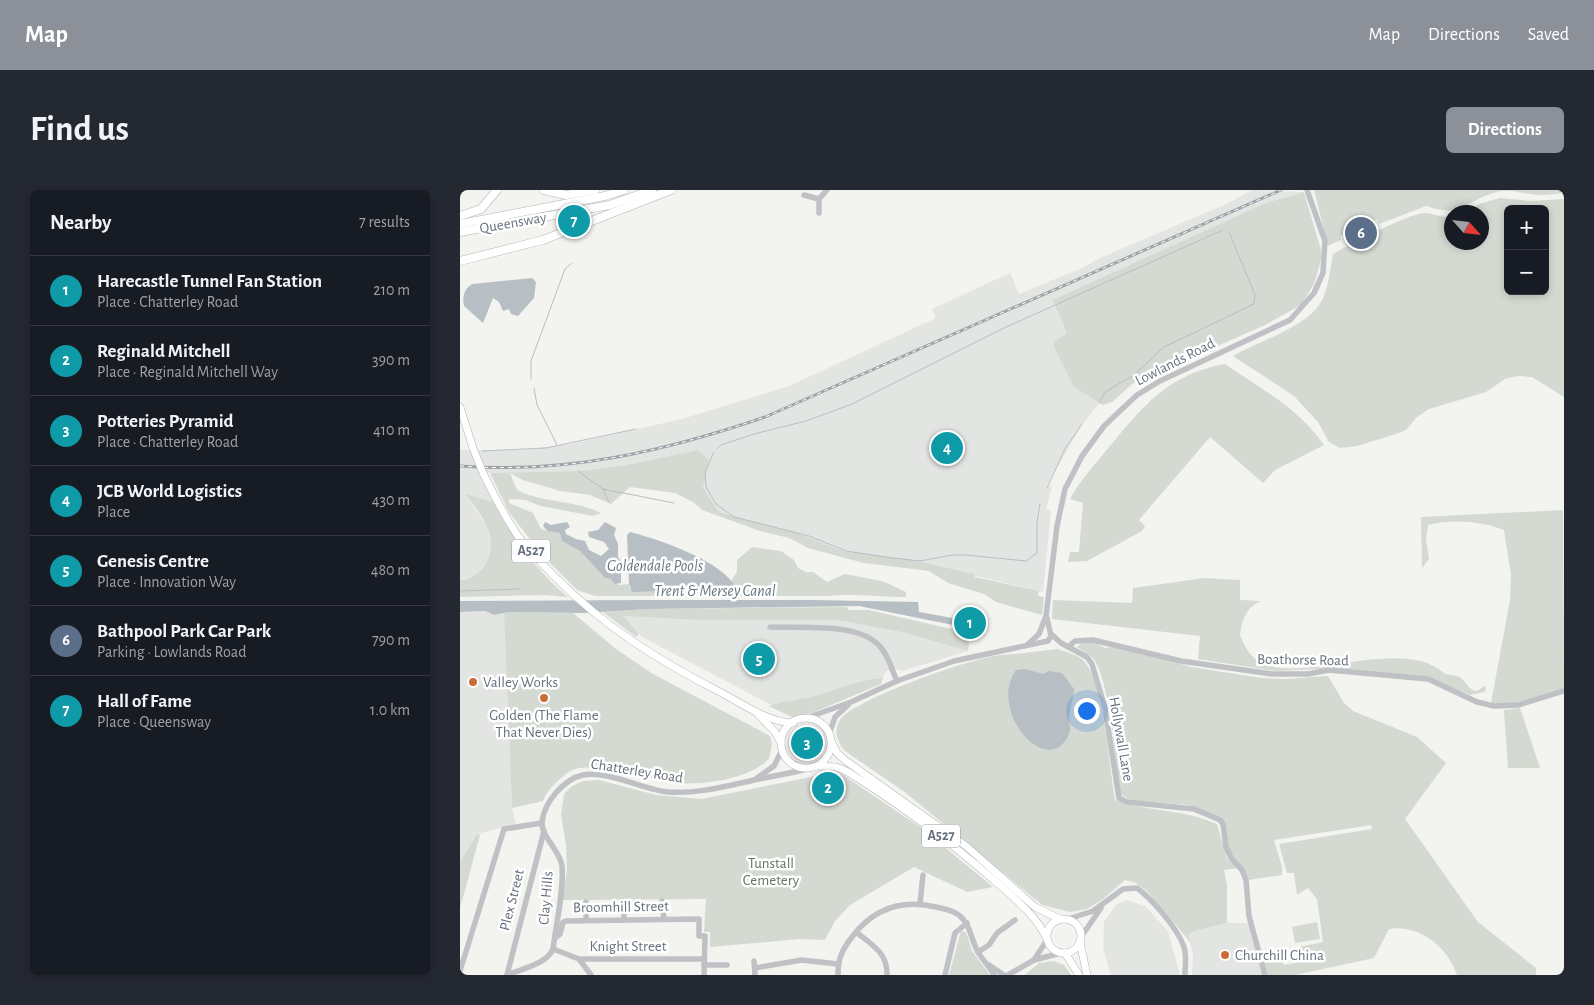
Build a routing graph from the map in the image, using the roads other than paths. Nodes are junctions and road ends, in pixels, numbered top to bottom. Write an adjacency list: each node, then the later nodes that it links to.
1 (497, 190): 12 (highway)
2 (544, 190): 3 (highway)
3 (595, 190)
4 (624, 190): 13 (highway, Queensway)
5 (652, 190): 14 (highway, Queensway)
6 (671, 190): 15 (highway)
7 (827, 190): 10 (street)
8 (1307, 190): 17 (street, Lowlands Road)
9 (804, 195): 10 (street)
10 (819, 200): 11 (street)
11 (819, 214)
12 (460, 216)
13 (460, 224)
14 (460, 232)
15 (460, 261)
16 (460, 407): 28 (main road, A527, bridge)
17 (1046, 616): 19 (street, Lowlands Road); 20 (street, Lowlands Road)
18 (770, 627): 25 (street)
19 (1040, 633): 20 (street); 21 (street); 23 (street)
20 (1050, 633): 21 (street); 22 (street, Hollywall Lane)
21 (1044, 642): 22 (street, Hollywall Lane); 23 (street)
22 (1061, 643): 24 (street, Hollywall Lane)
23 (1028, 645): 25 (street)
24 (1068, 647): 26 (street, Boathorse Road); 80 (street, Hollywall Lane)
25 (897, 681): 27 (street)
26 (1564, 691)
27 (851, 702): 29 (street); 31 (street)
28 (755, 711): 30 (main road, A527); 32 (main road, A527)
29 (804, 719): 30 (main road); 31 (main road, A527)
30 (793, 722): 32 (main road)
31 (830, 738): 33 (main road); 44 (main road, A527)
32 (782, 747): 33 (main road, A527); 34 (street, Chatterley Road)
33 (813, 767): 34 (street, Chatterley Road); 52 (main road, A527)
34 (753, 780): 35 (street, Chatterley Road)
35 (542, 823): 36 (street, Clay Hills); 65 (street)
36 (544, 831): 51 (street, Clay Hills); 68 (street, Plex Street)
37 (924, 879): 42 (street)
38 (624, 901): 47 (street)
39 (662, 901): 43 (street)
40 (586, 902): 46 (street)
41 (1105, 902): 45 (street); 53 (street); 79 (street)
42 (920, 903): 49 (street); 50 (street)
43 (664, 919): 47 (street, Broomhill Street); 60 (street, Broomhill Street)
44 (1060, 919): 45 (main road); 52 (main road)
45 (1068, 919): 53 (main road)
46 (586, 920): 47 (street, Broomhill Street); 51 (street, Broomhill Street)
47 (624, 920)
48 (1015, 920): 55 (street)
49 (967, 923): 55 (street); 72 (street)
50 (856, 932): 61 (street); 71 (street)
51 (555, 938): 54 (street, Clay Hills)
52 (1047, 938): 56 (main road); 58 (street)
53 (1081, 939): 56 (main road); 78 (main road)
54 (553, 949): 57 (street, Knight Street); 68 (street)
55 (978, 952): 63 (street)
56 (1063, 953): 58 (street); 77 (main road)
57 (579, 959): 60 (street, Knight Street); 67 (street)
58 (1034, 960): 64 (street)
59 (754, 961): 66 (street)
60 (704, 962): 62 (street, Knight Street); 69 (street)
61 (838, 964): 66 (street); 70 (street)
62 (727, 965)
63 (989, 966): 73 (street); 74 (street)
64 (1024, 967): 75 (street); 76 (street)
65 (460, 971)
66 (755, 972)
67 (590, 974)
68 (507, 975)
69 (704, 975)
70 (838, 975)
71 (887, 975)
72 (945, 975)
73 (994, 975)
74 (1004, 975)
75 (1008, 975)
76 (1017, 975)
77 (1080, 975)
78 (1087, 975)
79 (1185, 975)
80 (1265, 975)

